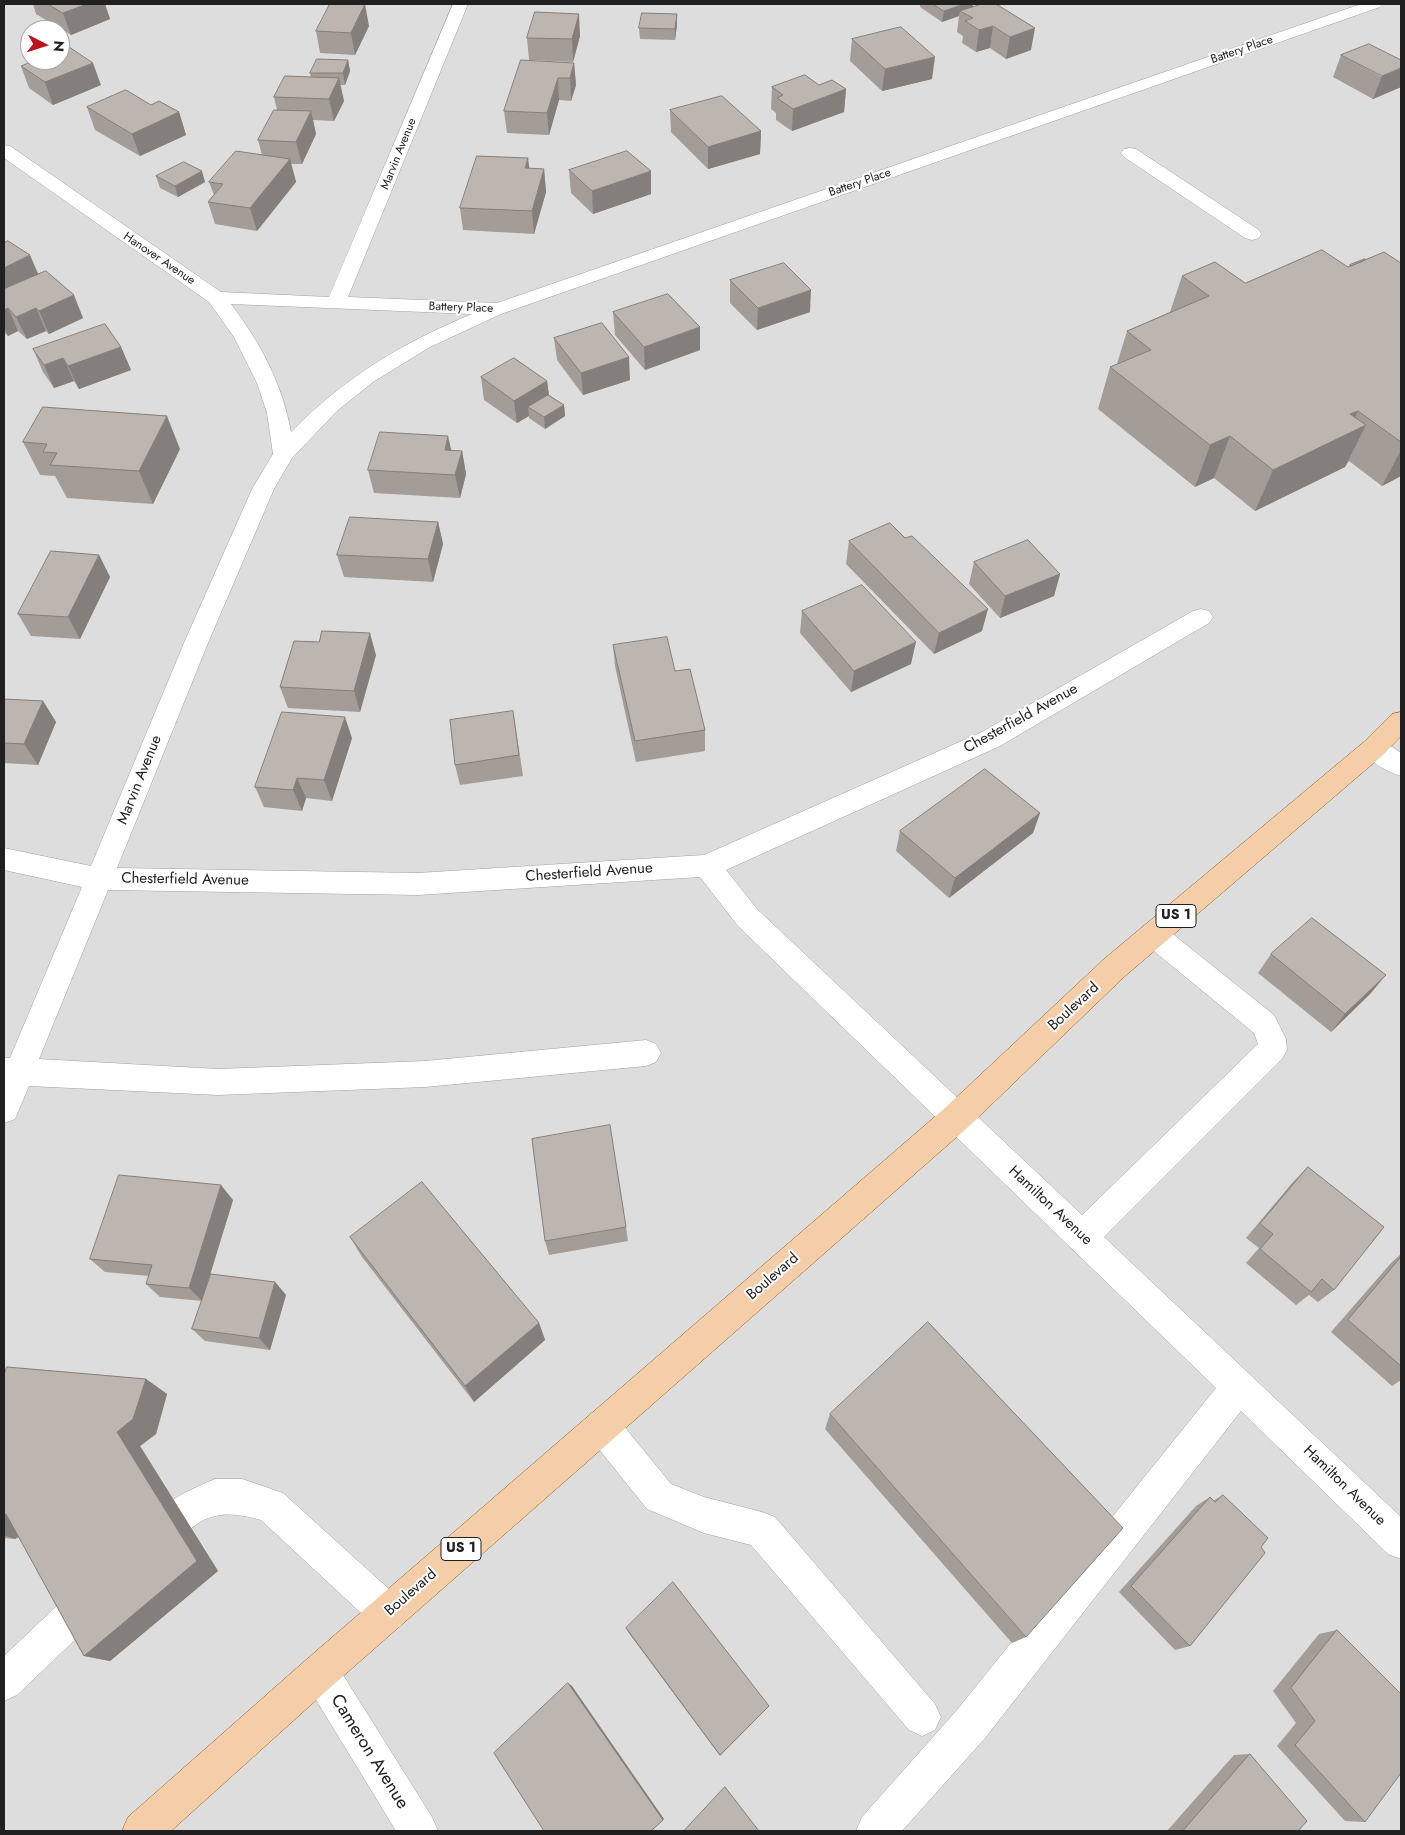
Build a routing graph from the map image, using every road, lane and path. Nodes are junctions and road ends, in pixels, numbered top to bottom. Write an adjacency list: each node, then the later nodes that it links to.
1 (460, 4): 7 (street, Marvin Avenue)
2 (1375, 4): 8 (street, Battery Place)
3 (4, 150): 6 (street, Hanover Avenue)
4 (1130, 153): 5 (street)
5 (1252, 234)
6 (216, 298): 7 (street); 9 (street)
7 (336, 303): 8 (street, Battery Place)
8 (499, 309): 9 (street, Marvin Avenue)
9 (284, 454): 16 (street, Marvin Avenue)
10 (1201, 617): 15 (street, Chesterfield Avenue)
11 (1401, 721): 12 (main road, Boulevard / US 1)
12 (1374, 748): 13 (street); 17 (main road, Boulevard / US 1)
13 (1401, 766)
14 (4, 859): 16 (street, Chesterfield Avenue)
15 (706, 866): 16 (street, Chesterfield Avenue); 21 (street, Hamilton Avenue)
16 (99, 879): 19 (street, Marvin Avenue)
17 (1154, 935): 21 (main road, Boulevard / US 1); 22 (street)
18 (646, 1053): 19 (street)
19 (11, 1072): 20 (street, Marvin Avenue)
20 (4, 1109)
21 (956, 1118): 22 (street, Hamilton Avenue); 24 (main road, Boulevard / US 1)
22 (1082, 1237): 23 (street, Hamilton Avenue)
23 (1239, 1386): 25 (street, Hamilton Avenue); 32 (street)
24 (602, 1426): 26 (main road, Boulevard / US 1); 29 (street)
25 (1401, 1540)
26 (388, 1613): 27 (main road, Boulevard / US 1); 28 (street)
27 (320, 1672): 30 (main road, Boulevard / US 1); 31 (street, Cameron Avenue)
28 (4, 1682)
29 (922, 1717)
30 (142, 1831)
31 (418, 1831)
32 (876, 1831)

